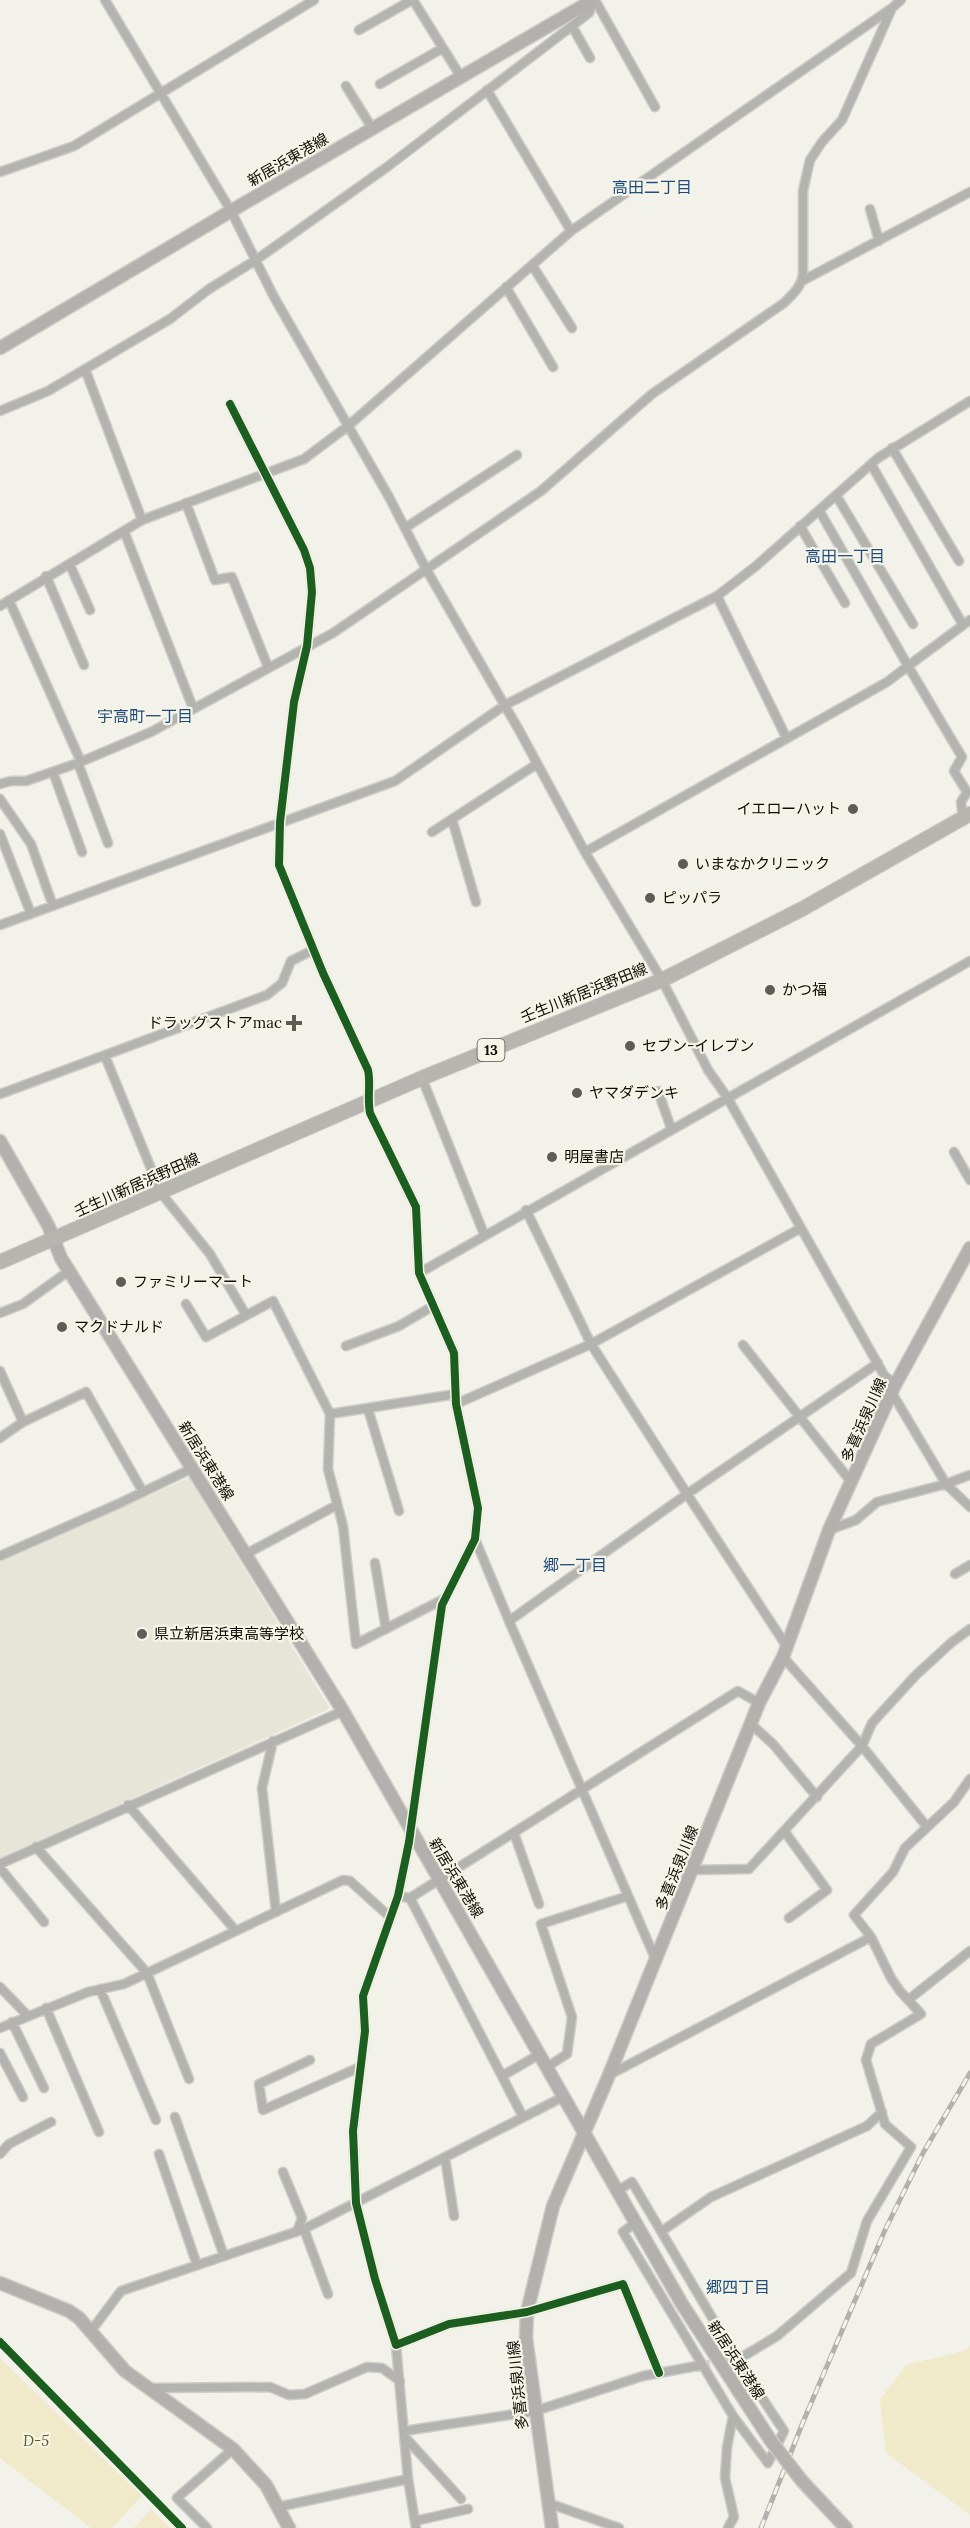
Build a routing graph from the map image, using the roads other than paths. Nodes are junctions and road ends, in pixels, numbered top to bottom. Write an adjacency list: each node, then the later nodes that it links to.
1 (105, 0): 15 (street)
2 (314, 0): 15 (street)
3 (413, 0): 8 (street); 9 (street)
4 (594, 0): 7 (street); 11 (main road, 新居浜東港線); 16 (street)
5 (901, 0): 6 (street)
6 (892, 8): 22 (street); 26 (street)
7 (572, 26): 10 (street); 14 (street)
8 (359, 30)
9 (443, 48): 11 (street); 12 (street)
10 (590, 58)
11 (461, 77): 17 (main road, 新居浜東港線)
12 (380, 84)
13 (346, 86): 17 (street)
14 (488, 90): 22 (street); 24 (street)
15 (161, 95): 18 (street); 21 (street)
16 (655, 107)
17 (372, 128): 21 (main road, 新居浜東港線)
18 (0, 172)
19 (969, 196): 23 (street)
20 (870, 209): 23 (street)
21 (231, 211): 24 (street); 29 (main road, 新居浜東港線)
22 (571, 231): 25 (street)
23 (879, 241): 26 (street)
24 (256, 260): 31 (street); 35 (street)
25 (532, 265): 27 (street); 28 (street)
26 (802, 281): 49 (street)
27 (506, 287): 30 (street); 35 (street)
28 (572, 328)
29 (0, 348)
30 (553, 367)
31 (85, 369): 34 (street); 43 (street)
32 (970, 400): 36 (street)
33 (230, 404): 39 (street)
34 (0, 411)
35 (348, 426): 39 (street); 45 (street)
36 (892, 448): 38 (street); 47 (street)
37 (516, 455): 45 (street)
38 (871, 464): 40 (street); 56 (street)
39 (266, 473): 41 (street); 58 (street)
40 (836, 495): 42 (street); 57 (street)
41 (186, 503): 43 (street); 61 (street)
42 (819, 510): 44 (street); 60 (street)
43 (142, 520): 46 (street)
44 (800, 526): 51 (street); 53 (street)
45 (405, 528): 49 (street)
46 (124, 531): 48 (street); 63 (street)
47 (959, 561)
48 (70, 565): 50 (street); 55 (street)
49 (426, 569): 58 (street); 62 (street)
50 (46, 576): 52 (street); 59 (street)
51 (717, 596): 62 (street); 64 (street)
52 (9, 600): 54 (street); 65 (street)
53 (845, 603)
54 (0, 606)
55 (90, 610)
56 (967, 623): 60 (street)
57 (913, 624)
58 (307, 646): 61 (street); 74 (street)
59 (84, 665)
60 (908, 666): 64 (street); 69 (street)
61 (268, 667): 63 (street)
62 (505, 705): 66 (street); 74 (street)
63 (194, 708): 65 (street)
64 (786, 737): 79 (street)
65 (79, 763): 67 (street); 77 (street)
66 (537, 764): 73 (street); 79 (street)
67 (53, 772): 68 (street); 78 (street)
68 (0, 784)
69 (968, 791): 72 (street)
70 (0, 798): 71 (street)
71 (4, 811): 81 (street)
72 (966, 816): 86 (main road, 壬生川新居浜野田線 / 13)
73 (452, 819): 75 (street); 80 (street)
74 (280, 822): 81 (street); 84 (street)
75 (432, 832)
76 (0, 834): 82 (street)
77 (108, 843)
78 (82, 852)
79 (585, 852): 86 (street)
80 (476, 902)
81 (54, 906): 82 (street)
82 (31, 914): 83 (street)
83 (0, 925)
84 (313, 950): 87 (street); 92 (street)
85 (970, 961): 91 (street)
86 (662, 980): 88 (main road, 壬生川新居浜野田線 / 13); 91 (street)
87 (105, 1056): 90 (street); 97 (street)
88 (422, 1078): 92 (main road, 壬生川新居浜野田線 / 13); 100 (street)
89 (658, 1091): 93 (street)
90 (0, 1094)
91 (727, 1097): 93 (street); 99 (street)
92 (368, 1102): 97 (main road, 壬生川新居浜野田線 / 13); 105 (street)
93 (671, 1128): 98 (street)
94 (0, 1141): 101 (main road, 新居浜東港線)
95 (954, 1152): 96 (street)
96 (970, 1180)
97 (161, 1193): 101 (main road, 壬生川新居浜野田線 / 13); 109 (street)
98 (526, 1210): 100 (street); 110 (street)
99 (801, 1228): 110 (street); 113 (street)
100 (484, 1234): 105 (street)
101 (53, 1240): 103 (main road, 壬生川新居浜野田線 / 13); 104 (main road, 新居浜東港線)
102 (969, 1254): 115 (main road, 多喜浜泉川線)
103 (0, 1262)
104 (70, 1270): 108 (street); 122 (main road, 新居浜東港線)
105 (419, 1272): 107 (street)
106 (186, 1304): 109 (street)
107 (433, 1306): 112 (street); 116 (street)
108 (0, 1313)
109 (246, 1315): 118 (street)
110 (591, 1344): 116 (street); 127 (street)
111 (743, 1345): 119 (street)
112 (346, 1346)
113 (878, 1363): 115 (street); 119 (street)
114 (0, 1371): 120 (street)
115 (894, 1389): 124 (main road, 多喜浜泉川線); 125 (street)
116 (456, 1399): 117 (street); 132 (street)
117 (368, 1409): 118 (street); 130 (street)
118 (330, 1414): 128 (street)
119 (801, 1417): 124 (street); 127 (street)
120 (23, 1422): 121 (street); 126 (street)
121 (0, 1438)
122 (193, 1468): 126 (street); 133 (main road, 新居浜東港線)
123 (970, 1475): 125 (street)
124 (852, 1483): 131 (main road, 多喜浜泉川線)
125 (946, 1484): 129 (street); 131 (street)
126 (143, 1492): 134 (street)
127 (687, 1494): 139 (street); 142 (street)
128 (337, 1505): 133 (street); 140 (street)
129 (970, 1507)
130 (399, 1511)
131 (829, 1530): 142 (main road, 多喜浜泉川線)
132 (475, 1539): 138 (street); 139 (street)
133 (246, 1554): 144 (main road, 新居浜東港線)
134 (0, 1556)
135 (375, 1563): 140 (street)
136 (970, 1565): 137 (street)
137 (955, 1574)
138 (444, 1599): 140 (street); 153 (street)
139 (509, 1621): 149 (street)
140 (386, 1629)
141 (970, 1629): 147 (street)
142 (785, 1652): 143 (main road, 多喜浜泉川線); 147 (street)
143 (759, 1703): 145 (main road, 多喜浜泉川線); 149 (street)
144 (343, 1711): 146 (street); 153 (main road, 新居浜東港線)
145 (751, 1724): 150 (street); 159 (main road, 多喜浜泉川線)
146 (273, 1741): 151 (street); 165 (street)
147 (862, 1746): 150 (street); 152 (street)
148 (970, 1783): 152 (street)
149 (582, 1790): 155 (street); 162 (street)
150 (817, 1797): 154 (street)
151 (128, 1805): 156 (street); 169 (street)
152 (927, 1827): 170 (street)
153 (410, 1831): 160 (main road, 新居浜東港線); 161 (street)
154 (785, 1832): 159 (street); 167 (street)
155 (514, 1833): 160 (street); 164 (street)
156 (36, 1847): 157 (street); 173 (street)
157 (0, 1863)
158 (0, 1868): 168 (street)
159 (692, 1870): 172 (main road, 多喜浜泉川線)
160 (440, 1878): 163 (street); 182 (main road, 新居浜東港線)
161 (398, 1896): 163 (street); 166 (street)
162 (627, 1896): 172 (street); 185 (street)
163 (410, 1898): 187 (street)
164 (539, 1904)
165 (276, 1912): 166 (street); 169 (street)
166 (390, 1917): 184 (street)
167 (789, 1918)
168 (44, 1922)
169 (236, 1931): 173 (street)
170 (871, 1937): 176 (street); 186 (street)
171 (970, 1951): 176 (street)
172 (656, 1958): 186 (main road, 多喜浜泉川線)
173 (147, 1973): 175 (street); 188 (street)
174 (0, 1987): 178 (street)
175 (100, 1989): 177 (street); 195 (street)
176 (908, 2000): 192 (street)
177 (46, 2008): 178 (street); 197 (street)
178 (28, 2016): 179 (street)
179 (12, 2022): 180 (street); 189 (street)
180 (0, 2028)
181 (0, 2054): 190 (street)
182 (540, 2054): 185 (main road, 新居浜東港線); 187 (street)
183 (310, 2060): 184 (street)
184 (360, 2067): 204 (street)
185 (547, 2067): 191 (main road, 新居浜東港線)
186 (609, 2075): 198 (main road, 多喜浜泉川線)
187 (502, 2076): 194 (street)
188 (189, 2079)
189 (44, 2088)
190 (23, 2097)
191 (563, 2097): 194 (street); 198 (main road, 新居浜東港線)
192 (882, 2112): 208 (street); 216 (street)
193 (175, 2117): 209 (street)
194 (523, 2117): 201 (street)
195 (156, 2120)
196 (51, 2122): 199 (street)
197 (99, 2132)
198 (584, 2134): 203 (main road, 新居浜東港線); 213 (main road, 多喜浜泉川線)
199 (0, 2154)
200 (159, 2154): 210 (street)
201 (445, 2157): 204 (street); 205 (street)
202 (283, 2172): 207 (street)
203 (617, 2191): 206 (main road, 新居浜東港線); 208 (street)
204 (356, 2203): 207 (street); 215 (street)
205 (454, 2216)
206 (635, 2223): 217 (street); 236 (main road, 新居浜東港線, bridge)
207 (300, 2231): 209 (street); 212 (street)
208 (662, 2231): 216 (street)
209 (224, 2256): 210 (street)
210 (197, 2265): 214 (street)
211 (0, 2283): 214 (main road)
212 (328, 2294)
213 (527, 2312): 215 (street); 218 (street); 221 (main road, 多喜浜泉川線)
214 (91, 2331): 220 (main road)
215 (396, 2345): 219 (street)
216 (737, 2360): 222 (street)
217 (702, 2365): 218 (street); 222 (street)
218 (659, 2373): 221 (street)
219 (400, 2381): 220 (street); 223 (street)
220 (146, 2388): 224 (main road)
221 (535, 2411): 223 (street); 227 (main road, 多喜浜泉川線)
222 (733, 2416): 235 (street)
223 (404, 2434): 225 (street); 226 (street)
224 (233, 2449): 228 (main road); 231 (street)
225 (408, 2479): 228 (street); 230 (street)
226 (461, 2499)
227 (548, 2503): 233 (main road, 多喜浜泉川線); 234 (street)
228 (278, 2507): 232 (main road)
229 (468, 2509): 230 (street)
230 (415, 2525)
231 (207, 2528)
232 (289, 2528)
233 (552, 2528)
234 (619, 2528)
235 (728, 2528)
236 (846, 2528)

